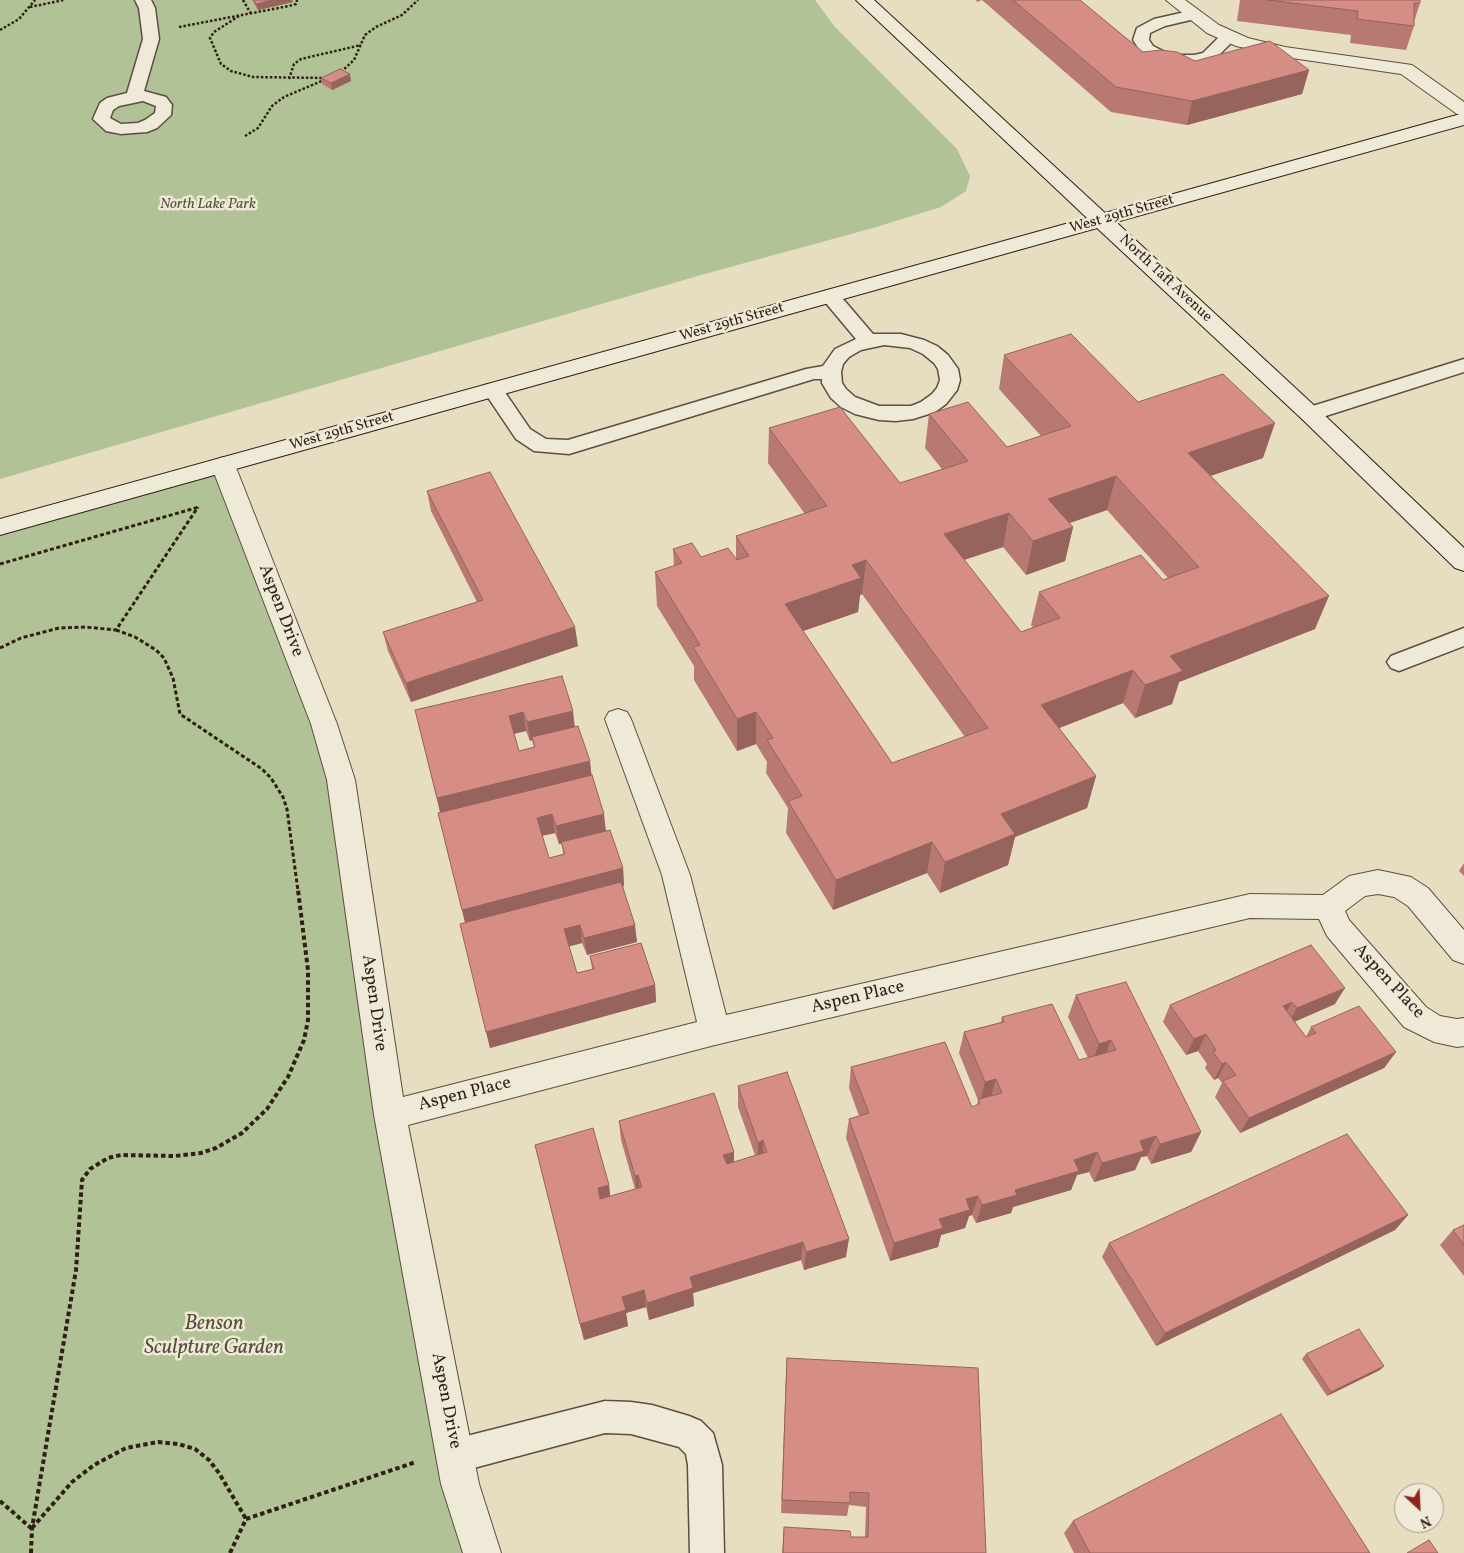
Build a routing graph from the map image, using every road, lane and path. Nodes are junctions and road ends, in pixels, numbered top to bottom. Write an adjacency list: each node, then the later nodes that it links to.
1 (34, 0): 9 (path)
2 (64, 0): 9 (path)
3 (143, 0): 14 (lane)
4 (243, 0): 10 (path)
5 (297, 0): 10 (path)
6 (418, 0): 16 (path)
7 (864, 0): 23 (main road, North Taft Avenue)
8 (1174, 0): 11 (main road)
9 (30, 7): 13 (path)
10 (251, 14): 12 (path)
11 (1194, 15): 15 (main road); 15 (lane)
12 (239, 16): 14 (path); 18 (path)
13 (0, 30)
14 (150, 32): 19 (lane)
15 (1229, 36): 20 (main road)
16 (361, 45): 17 (path); 18 (path)
17 (335, 74)
18 (288, 79): 22 (path)
19 (134, 97)
20 (1464, 110)
21 (1464, 119): 23 (main road, West 29th Street)
22 (245, 136)
23 (1103, 221): 24 (main road, West 29th Street); 29 (main road, North Taft Avenue)
24 (830, 296): 25 (lane); 28 (main road, West 29th Street)
25 (868, 341): 27 (lane); 27 (lane)
26 (1464, 365): 29 (lane)
27 (830, 372): 28 (lane)
28 (493, 390): 30 (main road, West 29th Street)
29 (1310, 414): 32 (main road, North Taft Avenue)
30 (223, 465): 31 (main road, West 29th Street); 43 (main road, Aspen Drive)
31 (0, 528)
32 (1464, 562)
33 (0, 564): 34 (path)
34 (116, 630): 36 (path); 47 (path)
35 (1464, 637): 37 (lane)
36 (0, 648)
37 (1399, 662)
38 (618, 719): 41 (main road)
39 (1330, 907): 40 (main road); 41 (main road, Aspen Place); 42 (main road, Aspen Place)
40 (1464, 951)
41 (714, 1031): 43 (main road, Aspen Place)
42 (1464, 1032)
43 (390, 1115): 44 (main road, Aspen Drive)
44 (454, 1453): 46 (path); 50 (main road, Aspen Drive); 51 (lane)
45 (0, 1501): 47 (path)
46 (246, 1519): 47 (path); 49 (path)
47 (32, 1528): 48 (path)
48 (31, 1553)
49 (230, 1553)
50 (482, 1553)
51 (707, 1553)

